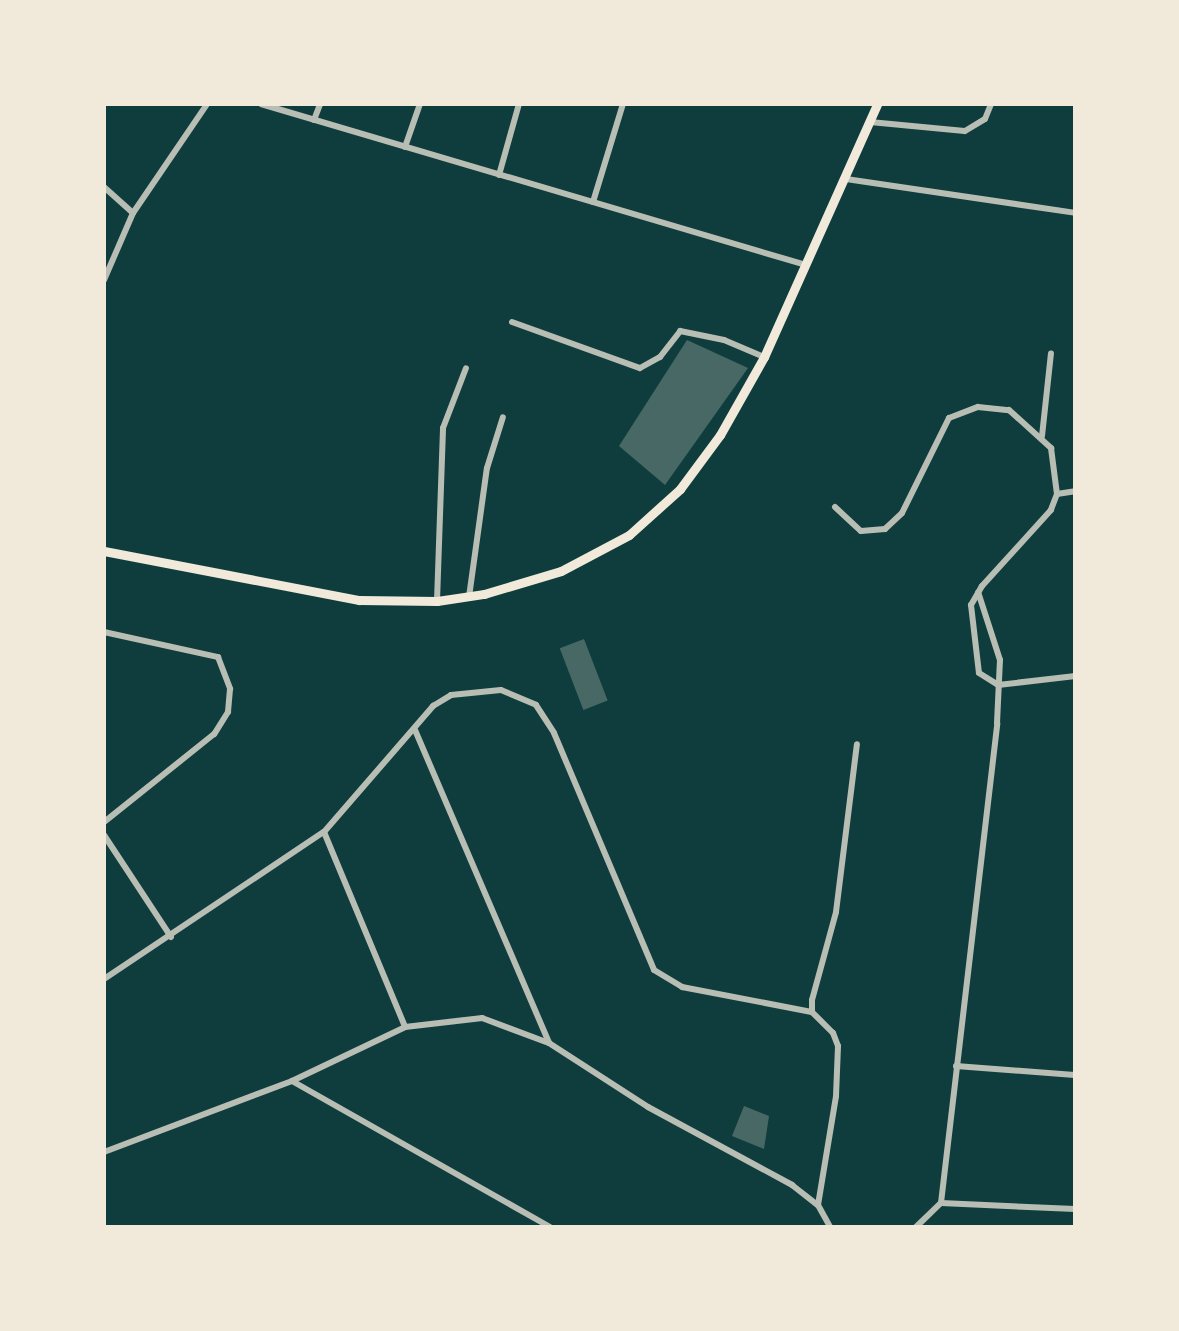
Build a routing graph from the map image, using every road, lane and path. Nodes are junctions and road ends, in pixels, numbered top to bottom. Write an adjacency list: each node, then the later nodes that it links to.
1 (207, 104): 16 (street)
2 (261, 104): 9 (street)
3 (320, 104): 9 (street)
4 (420, 104): 11 (street)
5 (519, 104): 12 (street)
6 (623, 104): 15 (street)
7 (877, 104): 10 (main road)
8 (991, 104): 10 (street)
9 (314, 120): 11 (street)
10 (870, 122): 13 (main road)
11 (405, 147): 12 (street)
12 (499, 175): 15 (street)
13 (846, 179): 17 (street); 18 (main road)
14 (104, 187): 16 (street)
15 (593, 202): 18 (street)
16 (133, 213): 19 (street)
17 (1075, 213)
18 (806, 265): 22 (main road)
19 (104, 280)
20 (512, 322): 22 (street)
21 (1051, 353): 25 (street)
22 (764, 357): 31 (main road)
23 (466, 368): 32 (street)
24 (503, 417): 31 (street)
25 (1042, 436): 27 (street); 28 (street)
26 (1075, 491): 27 (street)
27 (1057, 494): 30 (street)
28 (835, 507)
29 (104, 551): 32 (main road)
30 (978, 592): 35 (street); 35 (street)
31 (469, 597): 32 (main road)
32 (437, 601)
33 (104, 632): 38 (street)
34 (1075, 676): 35 (street)
35 (998, 685): 46 (street)
36 (415, 730): 39 (street); 43 (street); 45 (street)
37 (857, 744): 43 (street)
38 (104, 822)
39 (324, 832): 41 (street); 44 (street)
40 (104, 835): 41 (street)
41 (171, 937): 42 (street)
42 (104, 979)
43 (812, 1012): 51 (street)
44 (405, 1027): 45 (street); 48 (street)
45 (549, 1043): 51 (street)
46 (956, 1066): 47 (street); 50 (street)
47 (1075, 1075)
48 (292, 1081): 49 (street); 53 (street)
49 (104, 1152)
50 (941, 1203): 52 (street); 55 (street)
51 (818, 1205): 54 (street)
52 (1075, 1209)
53 (550, 1227)
54 (830, 1227)
55 (916, 1227)

